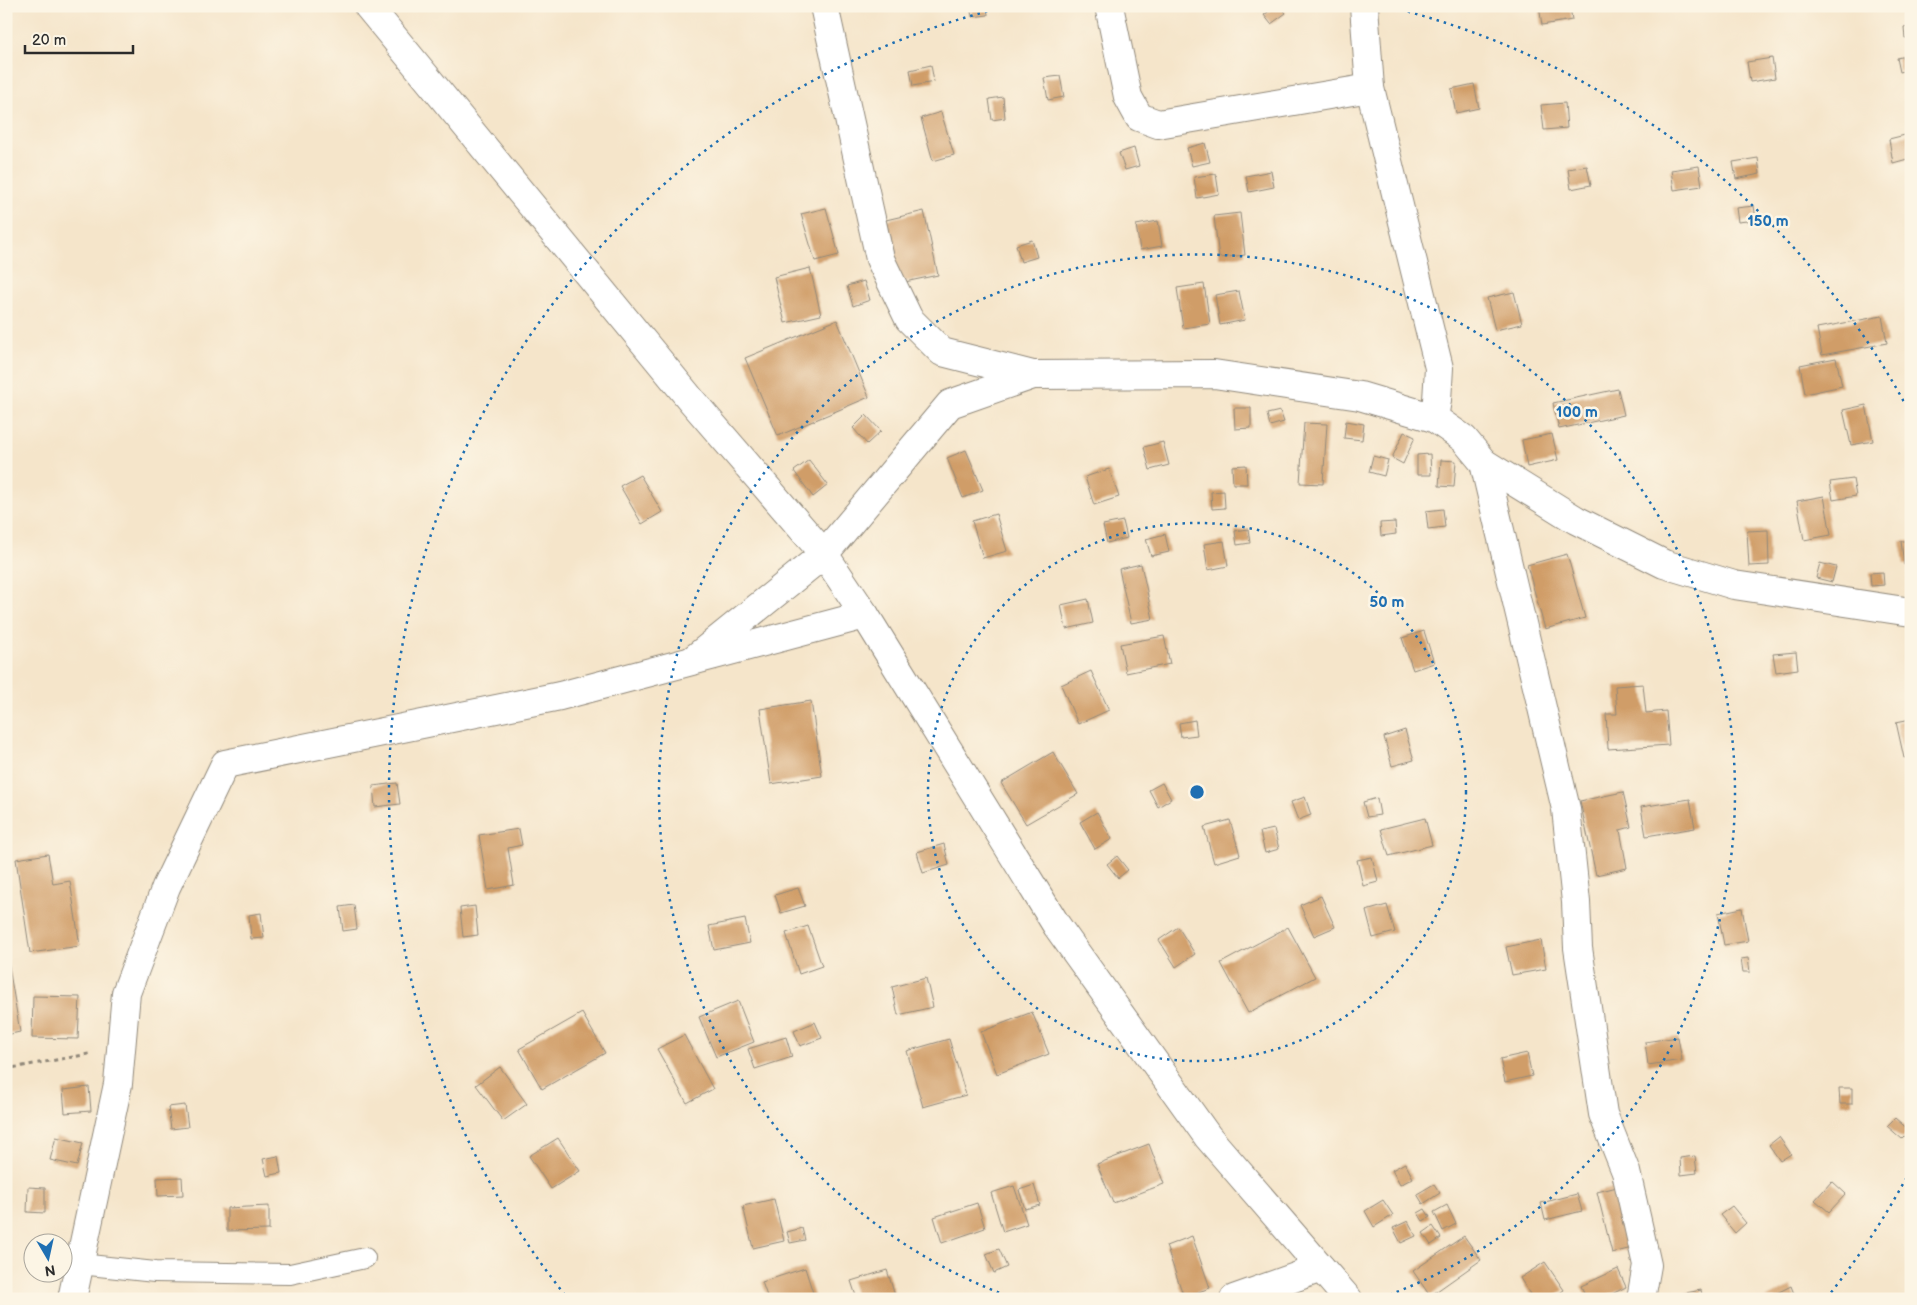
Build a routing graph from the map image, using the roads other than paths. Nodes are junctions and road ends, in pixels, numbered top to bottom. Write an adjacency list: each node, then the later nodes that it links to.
1 (368, 6): 9 (street)
2 (824, 6): 6 (street)
3 (1109, 6): 5 (street)
4 (1364, 6): 5 (street)
5 (1370, 88): 7 (street)
6 (1033, 375): 7 (street); 9 (street)
7 (1434, 418): 8 (street)
8 (1484, 463): 10 (street); 19 (street)
9 (824, 554): 11 (street); 12 (street)
10 (1911, 612)
11 (865, 615): 12 (street); 15 (street)
12 (694, 659): 14 (street)
13 (365, 1258): 14 (lane)
14 (80, 1264): 16 (street)
15 (1321, 1268): 17 (street); 18 (street)
16 (72, 1299)
17 (1234, 1299)
18 (1348, 1299)
19 (1641, 1299)

